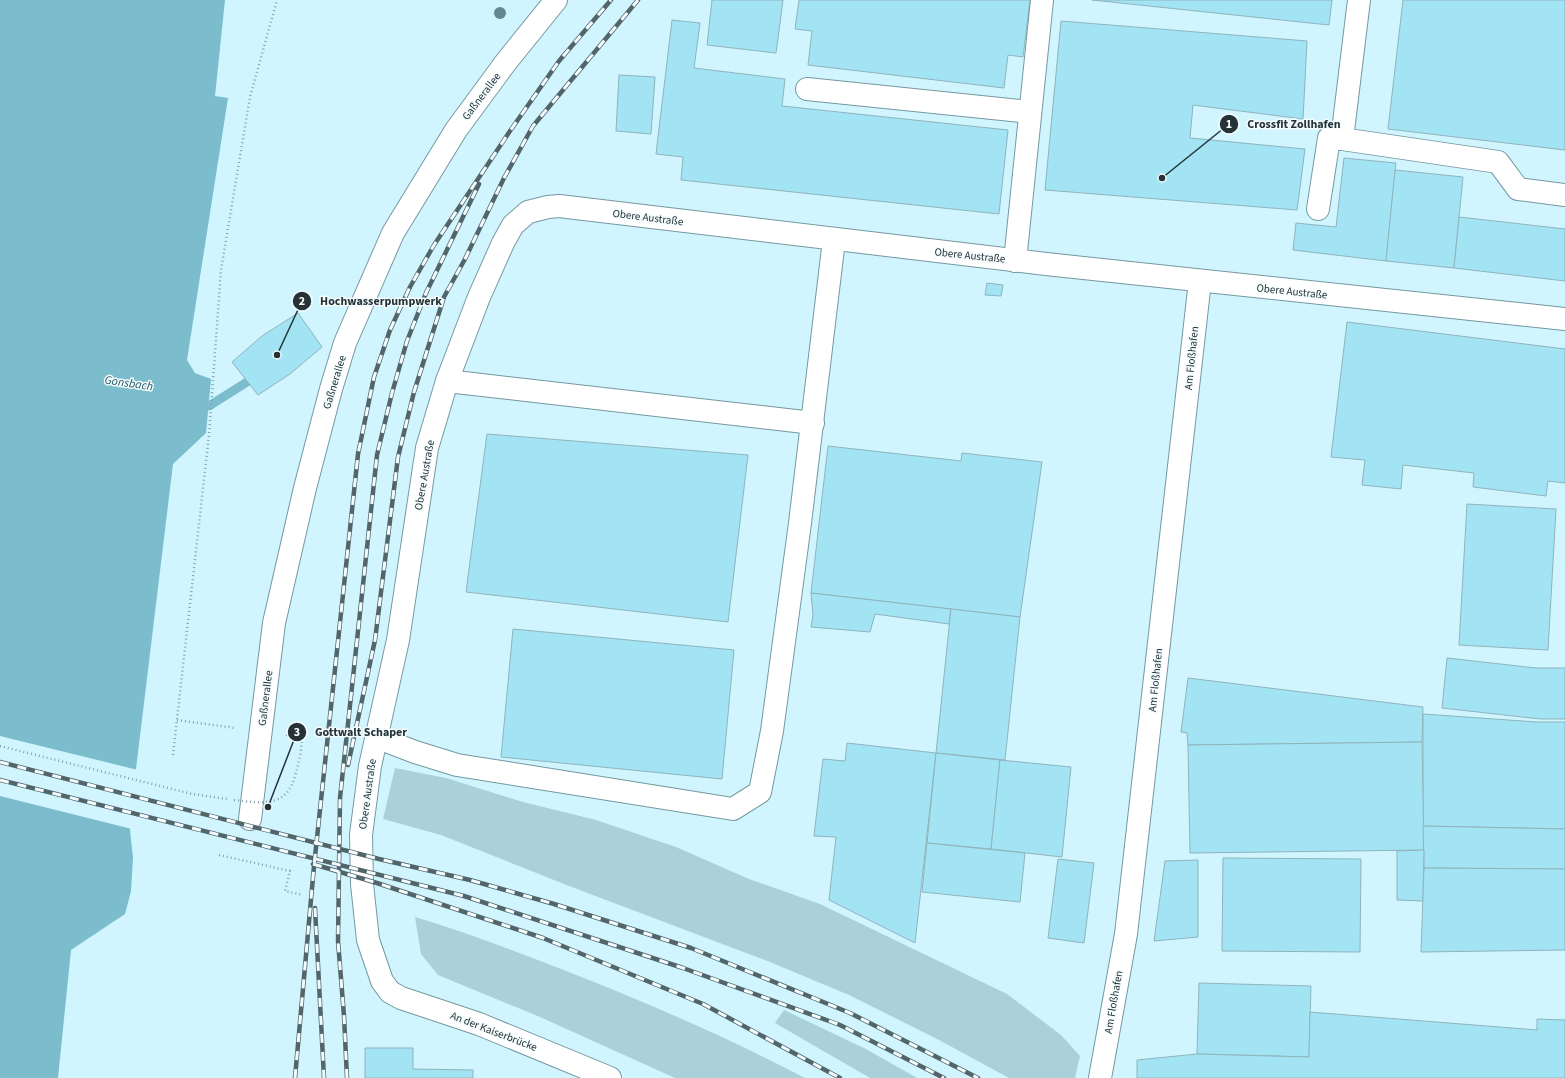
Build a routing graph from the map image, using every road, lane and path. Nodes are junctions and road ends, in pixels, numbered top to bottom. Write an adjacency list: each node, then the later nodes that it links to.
1 (277, 0): 16 (path)
2 (556, 0): 17 (street, Gaßnerallee)
3 (1042, 0): 6 (street)
4 (1359, 0): 7 (street)
5 (807, 89): 6 (street)
6 (1030, 112): 11 (street)
7 (1342, 139): 8 (street); 9 (street)
8 (1565, 195)
9 (1318, 209)
10 (834, 240): 11 (street, Obere Austraße); 14 (street, Obere Austraße); 15 (street)
11 (1015, 261): 12 (street, Obere Austraße)
12 (1200, 281): 13 (street, Obere Austraße); 27 (street, Am Floßhafen)
13 (1565, 319)
14 (447, 381): 15 (street); 19 (street, Obere Austraße)
15 (813, 423): 19 (street)
16 (176, 720): 17 (path); 21 (path)
17 (261, 732): 22 (street, Gaßnerallee)
18 (293, 736): 20 (path, bridge)
19 (376, 736): 25 (street, Obere Austraße)
20 (0, 746)
21 (173, 756)
22 (250, 819)
23 (219, 855): 24 (path)
24 (303, 895)
25 (382, 981): 26 (street, An der Kaiserbrücke)
26 (610, 1078)
27 (1100, 1078)

